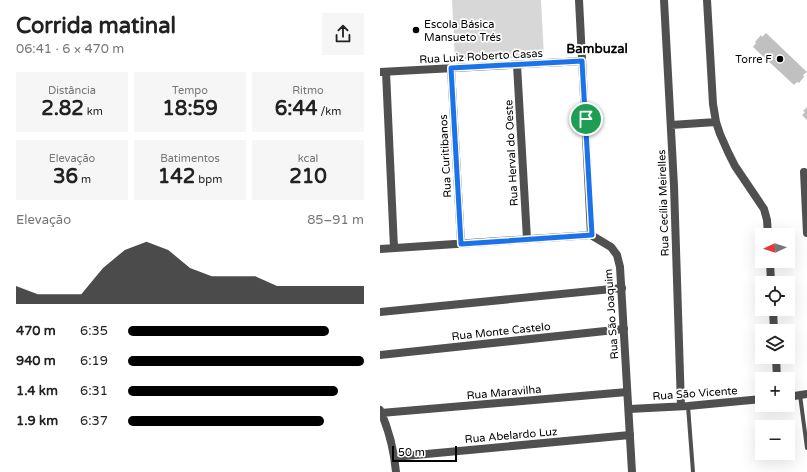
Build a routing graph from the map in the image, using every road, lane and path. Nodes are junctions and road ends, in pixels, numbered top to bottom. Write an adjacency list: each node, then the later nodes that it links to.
1 (579, 0): 4 (street)
2 (664, 0): 9 (street, Rua Cecília Meirelles)
3 (707, 0): 8 (street)
4 (582, 61): 5 (street, Rua Luiz Roberto Casas); 13 (street)
5 (517, 64): 6 (street, Rua Luiz Roberto Casas); 14 (street, Rua Herval do Oeste)
6 (451, 68): 7 (street, Rua Luiz Roberto Casas); 15 (street, Rua Curitibanos)
7 (383, 72): 17 (street)
8 (716, 122): 9 (street); 11 (street)
9 (671, 125): 25 (street, Rua Cecília Meirelles)
10 (804, 172): 12 (street)
11 (768, 228)
12 (807, 233)
13 (592, 235): 14 (street); 18 (street, Rua São Joaquim)
14 (527, 239): 15 (street)
15 (461, 244): 17 (street)
16 (380, 248): 17 (street)
17 (394, 248)
18 (622, 288): 19 (street); 20 (street, Rua São Joaquim)
19 (380, 312)
20 (624, 329): 21 (street, Rua Monte Castelo); 22 (street, Rua São Joaquim)
21 (380, 355)
22 (628, 392): 26 (street, Rua São Joaquim); 27 (street, Rua Maravilha)
23 (804, 395): 29 (lane)
24 (755, 400): 25 (street, Rua São Vicente)
25 (685, 406): 26 (street, Rua São Vicente); 33 (lane)
26 (629, 409): 28 (street, Rua São Joaquim)
27 (381, 412): 30 (street)
28 (630, 435): 30 (street, Rua Abelardo Luz); 32 (street, Rua São Joaquim)
29 (807, 448)
30 (394, 457): 31 (street)
31 (396, 472)
32 (632, 472)
33 (693, 472)

